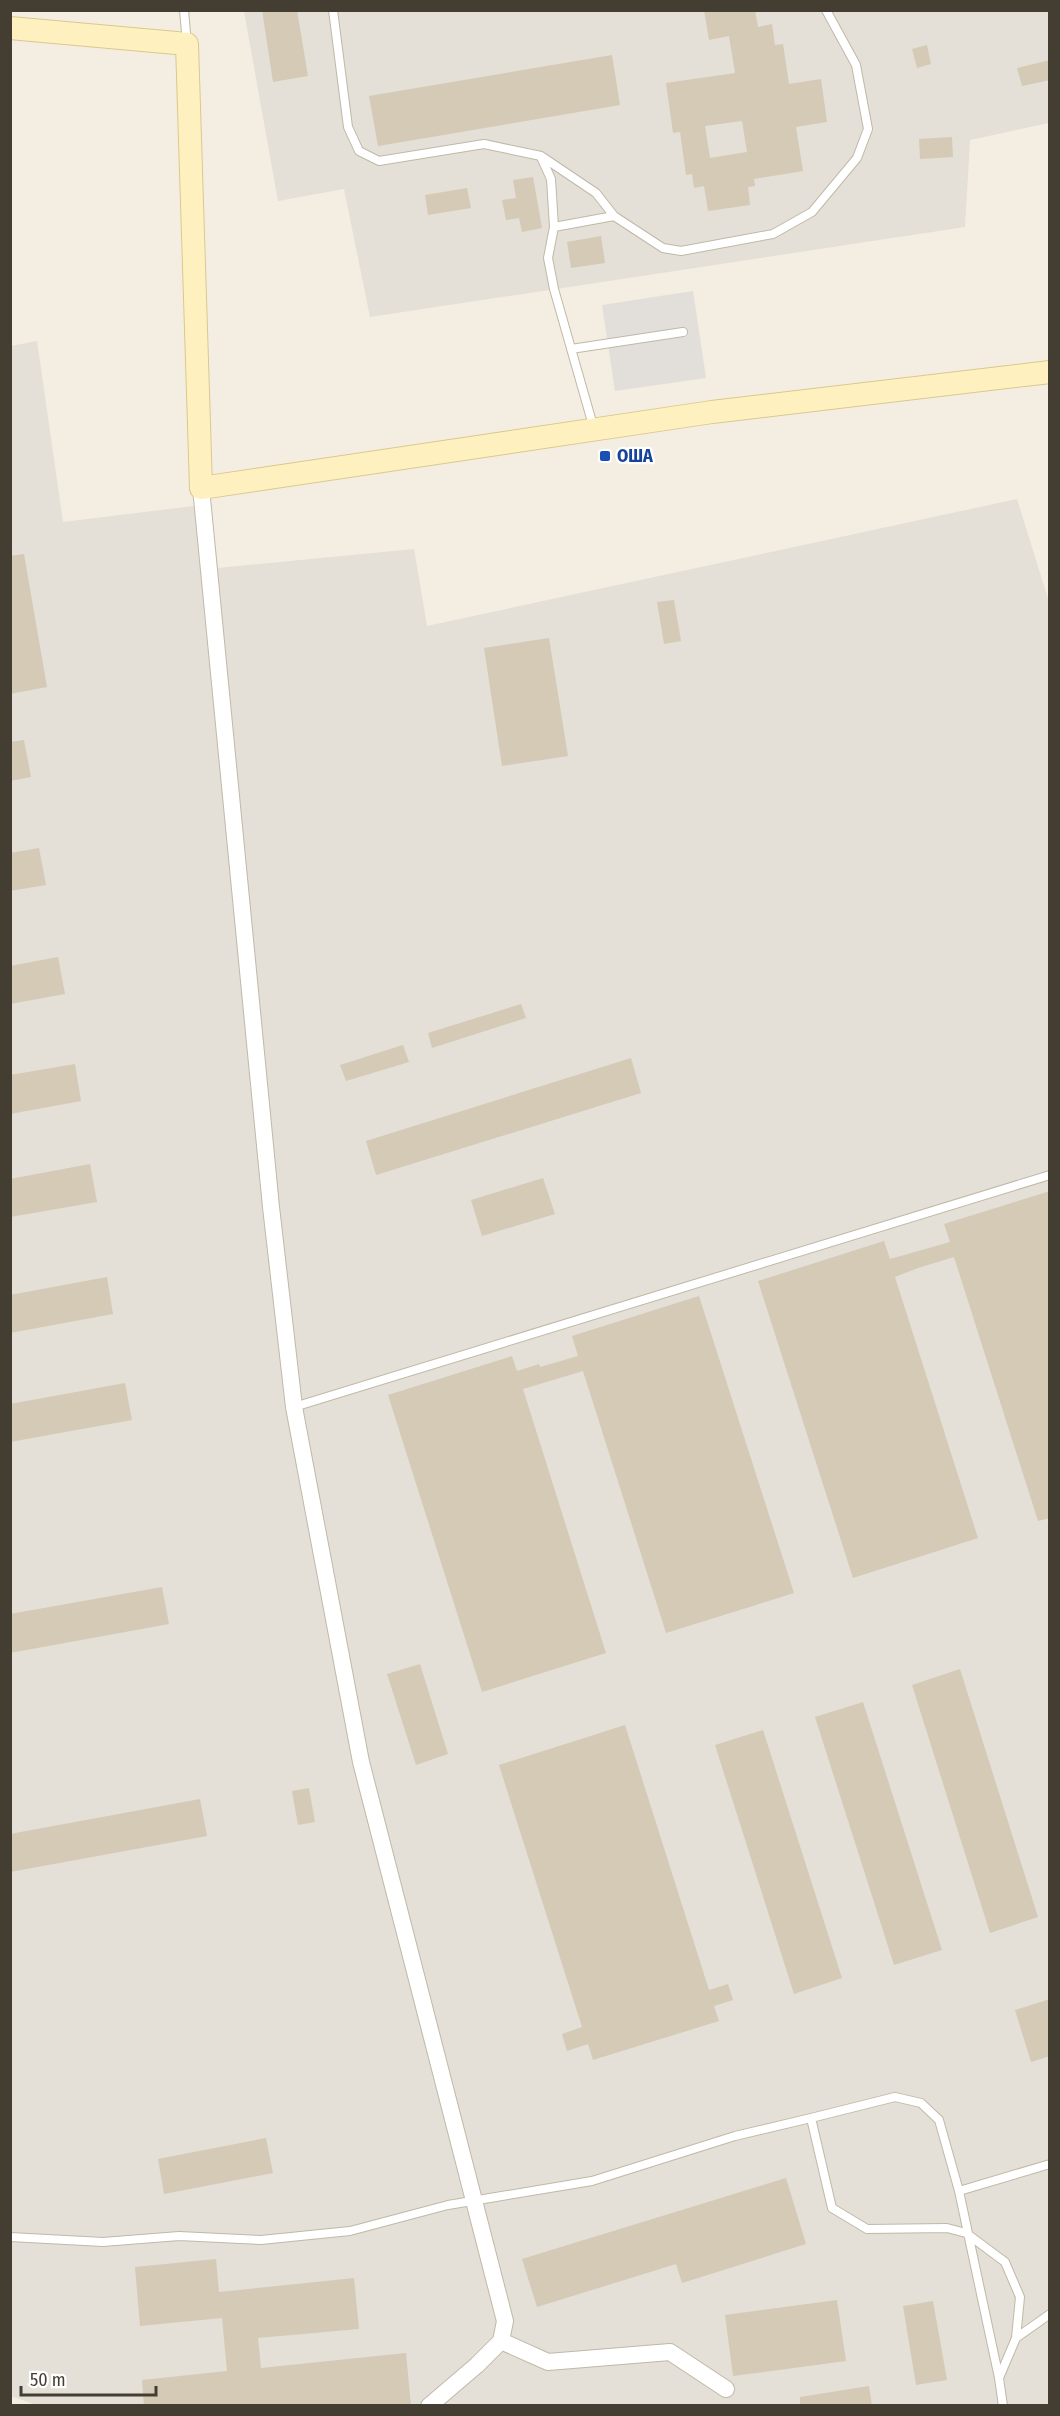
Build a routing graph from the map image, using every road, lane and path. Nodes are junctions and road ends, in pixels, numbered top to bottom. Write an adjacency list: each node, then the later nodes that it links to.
1 (184, 10): 5 (lane)
2 (333, 10): 6 (lane)
3 (826, 10): 7 (lane)
4 (10, 28): 5 (street)
5 (187, 44): 13 (street)
6 (541, 156): 7 (lane); 8 (lane)
7 (615, 216): 8 (lane)
8 (554, 227): 10 (lane)
9 (683, 332): 10 (lane)
10 (571, 349): 12 (lane)
11 (1050, 372): 12 (street)
12 (594, 429): 13 (street)
13 (201, 488): 15 (street)
14 (1050, 1175): 15 (lane)
15 (294, 1407): 19 (street)
16 (812, 2118): 18 (lane); 19 (lane); 20 (lane)
17 (1050, 2164): 18 (lane)
18 (959, 2191): 20 (lane)
19 (473, 2201): 21 (lane); 24 (street)
20 (966, 2233): 23 (lane); 25 (lane)
21 (10, 2237)
22 (1050, 2314): 23 (lane)
23 (1016, 2338): 25 (lane)
24 (501, 2341): 26 (street); 27 (street)
25 (999, 2378): 28 (lane)
26 (726, 2389)
27 (429, 2406)
28 (1003, 2406)

